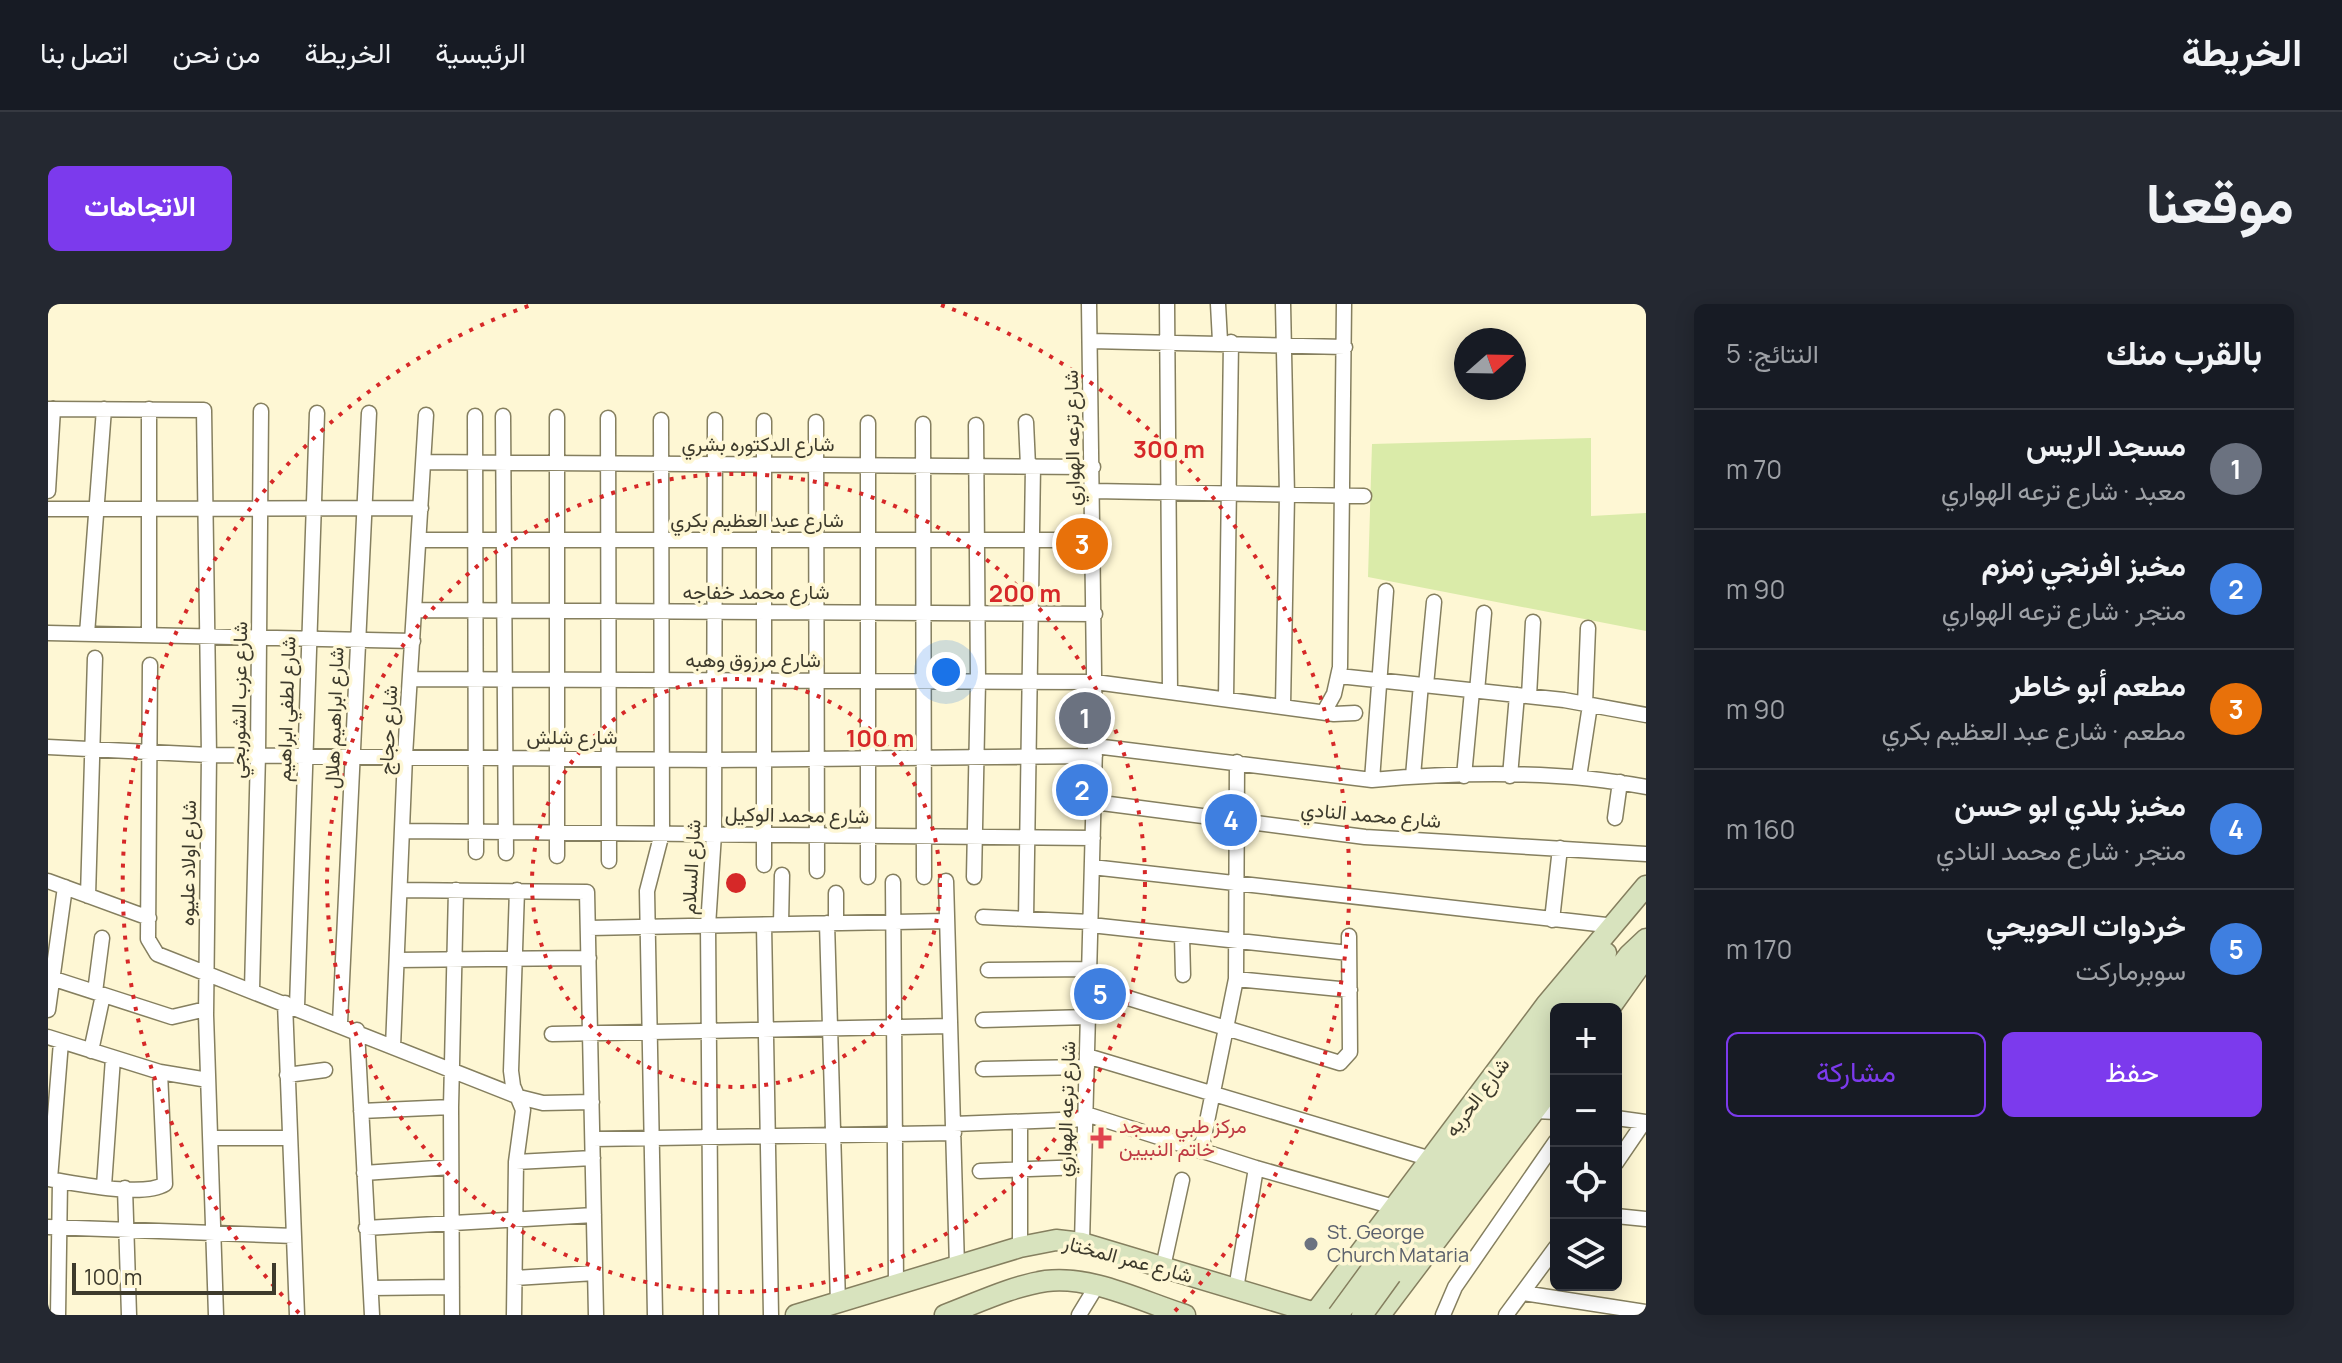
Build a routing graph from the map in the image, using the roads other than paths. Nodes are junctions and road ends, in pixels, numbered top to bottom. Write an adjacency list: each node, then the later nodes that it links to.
1 (1089, 304): 6 (street, شارع ترعه الهواري)
2 (1167, 304): 8 (street)
3 (1218, 304): 7 (street)
4 (1283, 304): 9 (street)
5 (1344, 304): 10 (street)
6 (1091, 341): 8 (street); 43 (street, شارع ترعه الهواري)
7 (1226, 341): 8 (street); 9 (street); 47 (street)
8 (1168, 342): 46 (street)
9 (1284, 345): 10 (street); 48 (street)
10 (1345, 347): 49 (street)
11 (51, 409): 12 (street); 44 (street)
12 (104, 409): 13 (street); 56 (street)
13 (149, 409): 57 (street); 58 (street, شارع اولاد عليوه)
14 (261, 411): 51 (street, شارع عزب الشوربجي)
15 (317, 413): 52 (street, شارع لطفي ابراهيم)
16 (369, 413): 53 (street, شارع ابراهيم هلال)
17 (426, 415): 30 (street, شارع حجاج)
18 (475, 416): 31 (street)
19 (503, 416): 32 (street)
20 (557, 417): 33 (street)
21 (608, 418): 34 (street)
22 (661, 420): 35 (street)
23 (715, 420): 36 (street, شارع السلام)
24 (764, 421): 37 (street)
25 (816, 422): 38 (street)
26 (1026, 422): 42 (street)
27 (868, 423): 39 (street)
28 (923, 424): 40 (street)
29 (976, 425): 41 (street)
30 (424, 462): 31 (street, شارع الدكتوره بشري); 54 (street, شارع حجاج)
31 (475, 462): 32 (street, شارع الدكتوره بشري); 60 (street)
32 (503, 462): 33 (street, شارع الدكتوره بشري); 61 (street)
33 (557, 463): 34 (street, شارع الدكتوره بشري); 62 (street)
34 (608, 463): 35 (street, شارع الدكتوره بشري); 63 (street)
35 (661, 463): 36 (street, شارع الدكتوره بشري); 64 (street)
36 (714, 464): 37 (street, شارع الدكتوره بشري); 65 (street, شارع السلام)
37 (764, 464): 38 (street, شارع الدكتوره بشري); 66 (street)
38 (816, 465): 39 (street, شارع الدكتوره بشري); 67 (street)
39 (868, 465): 40 (street, شارع الدكتوره بشري); 68 (street)
40 (923, 465): 41 (street, شارع الدكتوره بشري); 69 (street)
41 (976, 466): 42 (street, شارع الدكتوره بشري); 70 (street)
42 (1030, 466): 43 (street, شارع الدكتوره بشري); 71 (street)
43 (1093, 467): 45 (street, شارع ترعه الهواري)
44 (48, 491)
45 (1093, 491): 46 (street); 72 (street, شارع ترعه الهواري)
46 (1171, 493): 47 (street); 119 (street)
47 (1229, 494): 48 (street); 122 (street)
48 (1287, 495): 49 (street); 124 (street)
49 (1342, 496): 50 (street); 102 (street)
50 (1364, 496)
51 (262, 508): 52 (street); 58 (street); 96 (street, شارع عزب الشوربجي)
52 (313, 508): 53 (street); 97 (street, شارع لطفي ابراهيم)
53 (365, 508): 54 (street); 98 (street, شارع ابراهيم هلال)
54 (421, 508): 59 (street, شارع حجاج)
55 (48, 509): 56 (street)
56 (96, 509): 57 (street); 93 (street)
57 (148, 509): 58 (street); 94 (street)
58 (206, 509): 95 (street, شارع اولاد عليوه)
59 (420, 540): 60 (street, شارع عبد العظيم بكري); 75 (street, شارع حجاج)
60 (475, 540): 61 (street, شارع عبد العظيم بكري); 76 (street)
61 (504, 540): 62 (street, شارع عبد العظيم بكري); 77 (street)
62 (557, 540): 63 (street, شارع عبد العظيم بكري); 78 (street)
63 (609, 540): 64 (street, شارع عبد العظيم بكري); 79 (street)
64 (661, 540): 65 (street, شارع عبد العظيم بكري); 80 (street)
65 (714, 540): 66 (street, شارع عبد العظيم بكري); 81 (street, شارع السلام)
66 (764, 540): 67 (street, شارع عبد العظيم بكري); 82 (street)
67 (816, 540): 68 (street, شارع عبد العظيم بكري); 83 (street)
68 (868, 540): 69 (street, شارع عبد العظيم بكري); 84 (street)
69 (924, 540): 70 (street, شارع عبد العظيم بكري); 85 (street)
70 (975, 540): 71 (street, شارع عبد العظيم بكري); 87 (street)
71 (1031, 540): 72 (street, شارع عبد العظيم بكري); 88 (street)
72 (1093, 540): 89 (street, شارع ترعه الهواري)
73 (1386, 591): 107 (street)
74 (1434, 602): 118 (street)
75 (416, 610): 76 (street, شارع محمد خفاجه); 99 (street, شارع حجاج)
76 (475, 610): 77 (street, شارع محمد خفاجه); 104 (street)
77 (504, 610): 78 (street, شارع محمد خفاجه); 105 (street)
78 (557, 611): 79 (street, شارع محمد خفاجه); 106 (street)
79 (610, 611): 80 (street, شارع محمد خفاجه); 108 (street)
80 (661, 611): 81 (street, شارع محمد خفاجه); 109 (street)
81 (714, 612): 82 (street, شارع محمد خفاجه); 110 (street, شارع السلام)
82 (764, 612): 83 (street, شارع محمد خفاجه); 111 (street)
83 (817, 612): 84 (street, شارع محمد خفاجه); 112 (street)
84 (868, 613): 85 (street, شارع محمد خفاجه); 113 (street)
85 (924, 613): 87 (street, شارع محمد خفاجه); 114 (street)
86 (1484, 613): 120 (street)
87 (976, 614): 88 (street, شارع محمد خفاجه); 115 (street)
88 (1030, 614): 89 (street, شارع محمد خفاجه); 116 (street)
89 (1095, 614): 117 (street, شارع ترعه الهواري)
90 (1533, 622): 121 (street)
91 (1588, 628): 123 (street)
92 (48, 633): 93 (street)
93 (87, 634): 94 (street)
94 (149, 635): 95 (street)
95 (207, 636): 96 (street); 133 (street, شارع اولاد عليوه)
96 (260, 637): 97 (street); 132 (street, شارع عزب الشوربجي)
97 (309, 638): 98 (street); 134 (street, شارع لطفي ابراهيم)
98 (358, 640): 99 (street); 135 (street, شارع ابراهيم هلال)
99 (413, 641): 103 (street, شارع حجاج)
100 (95, 658): 129 (street)
101 (150, 665): 131 (street)
102 (1339, 676): 107 (street); 125 (street)
103 (410, 679): 104 (street, شارع مرزوق وهبه); 136 (street, شارع حجاج)
104 (476, 679): 105 (street, شارع مرزوق وهبه); 137 (street)
105 (505, 679): 106 (street, شارع مرزوق وهبه); 138 (street)
106 (557, 679): 108 (street, شارع مرزوق وهبه); 139 (street)
107 (1382, 679): 118 (street); 154 (street)
108 (610, 680): 109 (street, شارع مرزوق وهبه); 140 (street)
109 (662, 680): 110 (street, شارع مرزوق وهبه); 141 (street)
110 (715, 680): 111 (street, شارع مرزوق وهبه); 145 (street, شارع السلام)
111 (764, 680): 112 (street, شارع مرزوق وهبه); 146 (street)
112 (817, 680): 113 (street, شارع مرزوق وهبه); 147 (street)
113 (868, 681): 114 (street, شارع مرزوق وهبه); 143 (street)
114 (924, 681): 115 (street, شارع مرزوق وهبه); 148 (street)
115 (978, 681): 116 (street, شارع مرزوق وهبه); 144 (street)
116 (1029, 681): 117 (street, شارع مرزوق وهبه); 142 (street)
117 (1095, 682): 119 (street, شارع مرزوق وهبه); 130 (street, شارع ترعه الهواري)
118 (1424, 684): 120 (street); 150 (street)
119 (1170, 691): 122 (street, شارع مرزوق وهبه)
120 (1475, 691): 121 (street); 151 (street)
121 (1523, 696): 123 (street); 152 (street)
122 (1226, 698): 124 (street, شارع مرزوق وهبه)
123 (1587, 704): 127 (street); 153 (street)
124 (1283, 706): 125 (street, شارع مرزوق وهبه)
125 (1324, 712): 126 (street, شارع مرزوق وهبه)
126 (1355, 713)
127 (1646, 715)
128 (48, 747): 129 (street, شارع شلش)
129 (92, 750): 131 (street, شارع شلش); 197 (street)
130 (1095, 751): 142 (street, شارع شلش); 149 (street, شارع شلش); 157 (street, شارع ترعه الهواري)
131 (150, 754): 133 (street, شارع شلش); 200 (street)
132 (258, 754): 133 (street, شارع شلش); 134 (street, شارع شلش); 231 (street, شارع عزب الشوربجي)
133 (209, 755): 226 (street, شارع اولاد عليوه)
134 (305, 755): 135 (street, شارع شلش); 237 (street, شارع لطفي ابراهيم)
135 (353, 755): 136 (street, شارع شلش); 242 (street, شارع ابراهيم هلال)
136 (405, 756): 137 (street, شارع شلش); 160 (street, شارع حجاج)
137 (476, 757): 138 (street, شارع شلش); 161 (street)
138 (506, 757): 139 (street, شارع شلش); 162 (street)
139 (557, 757): 140 (street, شارع شلش); 163 (street)
140 (609, 757): 141 (street, شارع شلش); 164 (street)
141 (662, 757): 145 (street, شارع شلش); 165 (street)
142 (1028, 758): 144 (street, شارع شلش); 172 (street)
143 (868, 759): 147 (street, شارع شلش); 148 (street, شارع شلش); 169 (street)
144 (975, 759): 148 (street, شارع شلش); 171 (street)
145 (715, 760): 146 (street, شارع شلش); 166 (street, شارع السلام)
146 (764, 760): 147 (street, شارع شلش); 167 (street)
147 (817, 760): 168 (street)
148 (924, 760): 170 (street)
149 (1237, 762): 154 (street, شارع شلش); 159 (street)
150 (1413, 776): 151 (street, شارع شلش); 154 (street, شارع شلش)
151 (1464, 776): 152 (street, شارع شلش)
152 (1510, 776): 153 (street, شارع شلش)
153 (1579, 777): 155 (street, شارع شلش)
154 (1372, 780)
155 (1620, 782): 156 (street, شارع شلش); 158 (street)
156 (1646, 787)
157 (1094, 802): 159 (street, شارع محمد النادي); 173 (street, شارع ترعه الهواري)
158 (1615, 818)
159 (1236, 822): 174 (street, شارع محمد النادي); 190 (street)
160 (404, 831): 161 (street, شارع محمد الوكيل); 193 (street, شارع حجاج)
161 (476, 831): 162 (street, شارع محمد الوكيل); 175 (street)
162 (506, 832): 163 (street, شارع محمد الوكيل); 176 (street)
163 (557, 832): 164 (street, شارع محمد الوكيل); 178 (street)
164 (609, 833): 165 (street, شارع محمد الوكيل); 179 (street)
165 (662, 833): 166 (street, شارع محمد الوكيل); 211 (street)
166 (714, 834): 167 (street, شارع محمد الوكيل); 209 (street, شارع السلام)
167 (764, 834): 168 (street, شارع محمد الوكيل); 180 (street)
168 (817, 835): 169 (street, شارع محمد الوكيل); 182 (street)
169 (868, 835): 170 (street, شارع محمد الوكيل); 184 (street)
170 (924, 836): 171 (street, شارع محمد الوكيل); 185 (street)
171 (974, 836): 172 (street, شارع محمد الوكيل); 186 (street)
172 (1026, 837): 173 (street, شارع محمد الوكيل); 201 (street)
173 (1093, 838): 181 (street, شارع ترعه الهواري)
174 (1560, 848): 177 (street, شارع محمد النادي); 202 (street)
175 (476, 852)
176 (506, 853)
177 (1646, 854)
178 (557, 856)
179 (609, 861)
180 (764, 865)
181 (1092, 867): 190 (street); 206 (street, شارع ترعه الهواري)
182 (817, 871)
183 (782, 875): 207 (street)
184 (868, 877)
185 (924, 877)
186 (974, 877)
187 (48, 881): 192 (street)
188 (946, 881): 203 (street)
189 (893, 882): 204 (street)
190 (1236, 883): 202 (street); 217 (street)
191 (1646, 886): 198 (main road, شارع الحريه)
192 (65, 887): 197 (street); 228 (street)
193 (401, 890): 194 (street); 221 (street, شارع حجاج)
194 (456, 890): 195 (street); 223 (street)
195 (517, 890): 212 (street); 222 (street)
196 (836, 893): 205 (street)
197 (88, 896): 200 (street)
198 (1632, 904): 210 (main road, شارع الحريه); 234 (main road)
199 (983, 917): 201 (street)
200 (149, 918): 226 (street)
201 (1026, 919): 206 (street)
202 (1552, 920): 210 (street)
203 (947, 921): 204 (street); 243 (street)
204 (893, 922): 205 (street); 244 (street)
205 (832, 923): 207 (street); 245 (street)
206 (1091, 923): 213 (street); 224 (street, شارع ترعه الهواري)
207 (781, 924): 208 (street)
208 (764, 925): 209 (street); 247 (street)
209 (708, 926): 211 (street); 250 (street, شارع السلام)
210 (1615, 926): 291 (main road, شارع الحريه)
211 (648, 927): 212 (street); 251 (street)
212 (589, 928): 220 (street)
213 (1182, 936): 217 (street); 227 (street)
214 (1349, 936): 218 (street)
215 (102, 938): 233 (street)
216 (1646, 939): 235 (main road)
217 (1237, 942): 218 (street); 229 (street)
218 (1349, 953): 232 (street)
219 (1646, 957): 236 (main road)
220 (589, 958): 222 (street); 252 (street)
221 (397, 960): 223 (street); 255 (street, شارع حجاج)
222 (516, 960): 223 (street); 268 (street)
223 (455, 961): 262 (street)
224 (1089, 969): 225 (street); 230 (street, شارع ترعه الهواري)
225 (988, 970)
226 (207, 973): 231 (street); 238 (street, شارع اولاد عليوه)
227 (1183, 975)
228 (50, 978): 233 (street); 239 (street)
229 (1236, 979): 232 (street); 246 (street)
230 (1089, 986): 240 (street, شارع ترعه الهواري); 246 (street)
231 (252, 990): 237 (street)
232 (1350, 990): 246 (street)
233 (99, 994): 238 (street); 256 (street)
234 (1569, 1003)
235 (1593, 1003)
236 (1613, 1003)
237 (291, 1005): 242 (street); 264 (street, شارع لطفي ابراهيم)
238 (206, 1009): 265 (street, شارع اولاد عليوه)
239 (48, 1010)
240 (1088, 1017): 241 (street); 259 (street, شارع ترعه الهواري)
241 (983, 1020)
242 (340, 1023): 248 (street)
243 (950, 1026): 244 (street); 278 (street)
244 (894, 1027): 245 (street); 279 (street)
245 (830, 1028): 247 (street); 280 (street)
246 (1228, 1028): 267 (street)
247 (767, 1029): 250 (street); 281 (street)
248 (357, 1030): 255 (street); 271 (street)
249 (1550, 1030): 319 (main road)
250 (710, 1031): 251 (street); 282 (street, شارع السلام)
251 (651, 1032): 252 (street); 285 (street)
252 (591, 1033): 253 (street); 269 (street)
253 (552, 1034)
254 (55, 1040): 256 (street); 299 (street)
255 (393, 1047): 262 (street)
256 (91, 1051): 257 (street)
257 (113, 1058): 263 (street); 301 (street)
258 (1550, 1060): 319 (main road)
259 (1087, 1061): 260 (street); 267 (street); 274 (street, شارع ترعه الهواري)
260 (983, 1069)
261 (325, 1070): 264 (street)
262 (452, 1071): 268 (street); 270 (street)
263 (160, 1072): 265 (street); 302 (street)
264 (287, 1075): 284 (street, شارع لطفي ابراهيم)
265 (208, 1080): 283 (street, شارع اولاد عليوه)
266 (1550, 1090): 272 (main road, شارع الحريه)
267 (1214, 1095): 288 (street); 291 (street)
268 (519, 1097): 269 (street); 292 (street)
269 (592, 1102): 286 (street)
270 (451, 1107): 271 (street); 293 (street)
271 (361, 1111): 298 (street)
272 (1535, 1111): 273 (street); 319 (main road, شارع الحريه)
273 (1550, 1112)
274 (1086, 1117): 276 (street); 288 (street); 294 (street, شارع ترعه الهواري)
275 (1622, 1119): 277 (street)
276 (1020, 1122): 278 (street); 296 (street)
277 (1645, 1122): 289 (street)
278 (954, 1128): 279 (street); 317 (street)
279 (896, 1133): 280 (street); 322 (street)
280 (834, 1134): 281 (street); 328 (street)
281 (770, 1135): 282 (street); 343 (street)
282 (712, 1136): 285 (street); 342 (street, شارع السلام)
283 (213, 1138): 284 (street); 312 (street, شارع اولاد عليوه)
284 (289, 1138): 313 (street, شارع لطفي ابراهيم)
285 (653, 1138): 286 (street); 341 (street)
286 (593, 1139): 290 (street)
287 (1552, 1147): 350 (street)
288 (1201, 1151): 295 (street)
289 (1622, 1155)
290 (593, 1158): 292 (street); 304 (street)
291 (1431, 1159): 303 (main road, شارع الحريه)
292 (516, 1162): 306 (street)
293 (451, 1167): 298 (street); 308 (street)
294 (1084, 1167): 296 (street); 314 (street, شارع ترعه الهواري)
295 (1256, 1168): 303 (street); 326 (street)
296 (1020, 1169): 297 (street); 315 (street)
297 (980, 1171)
298 (364, 1173): 310 (street)
299 (53, 1179): 301 (street); 309 (street)
300 (1182, 1180): 318 (street)
301 (104, 1186): 302 (street)
302 (125, 1188): 311 (street)
303 (1394, 1207): 319 (main road, شارع الحريه)
304 (594, 1215): 306 (street); 320 (street)
305 (1622, 1217): 307 (street)
306 (515, 1219): 308 (street); 321 (street)
307 (1646, 1219)
308 (452, 1223): 310 (street); 323 (street)
309 (54, 1228): 311 (street); 333 (street)
310 (366, 1228): 325 (street)
311 (128, 1231): 312 (street); 334 (street)
312 (215, 1234): 313 (street); 335 (street, شارع اولاد عليوه)
313 (294, 1236): 336 (street, شارع لطفي ابراهيم)
314 (1082, 1243): 315 (main road, شارع عمر المختار); 318 (main road, شارع عمر المختار)
315 (1020, 1247): 317 (main road, شارع عمر المختار)
316 (1550, 1255): 327 (street)
317 (957, 1267): 322 (main road, شارع عمر المختار)
318 (1163, 1267): 326 (main road, شارع عمر المختار)
319 (1380, 1272): 332 (main road, شارع الحريه); 347 (main road, bridge); 348 (main road, bridge); 349 (main road, شارع الحريه)
320 (595, 1273): 321 (street); 340 (street)
321 (515, 1278): 339 (street)
322 (896, 1285): 328 (main road, شارع عمر المختار)
323 (452, 1287): 325 (street); 338 (street)
324 (1096, 1287): 329 (main road, شارع عمر المختار); 331 (main road, شارع عمر المختار); 345 (street)
325 (371, 1288): 337 (street)
326 (1236, 1289): 332 (main road, شارع عمر المختار)
327 (1523, 1293): 330 (street); 351 (street)
328 (838, 1303): 344 (main road, شارع عمر المختار)
329 (1146, 1309): 346 (main road, شارع عمر المختار)
330 (1646, 1312)
331 (948, 1314)
332 (1318, 1314)
333 (58, 1315)
334 (129, 1315)
335 (216, 1315)
336 (297, 1315)
337 (372, 1315)
338 (452, 1315)
339 (514, 1315)
340 (596, 1315)
341 (655, 1315)
342 (711, 1315)
343 (771, 1315)
344 (796, 1315)
345 (1079, 1315)
346 (1185, 1315)
347 (1338, 1315)
348 (1362, 1315)
349 (1380, 1315)
350 (1443, 1315)
351 (1506, 1315)

